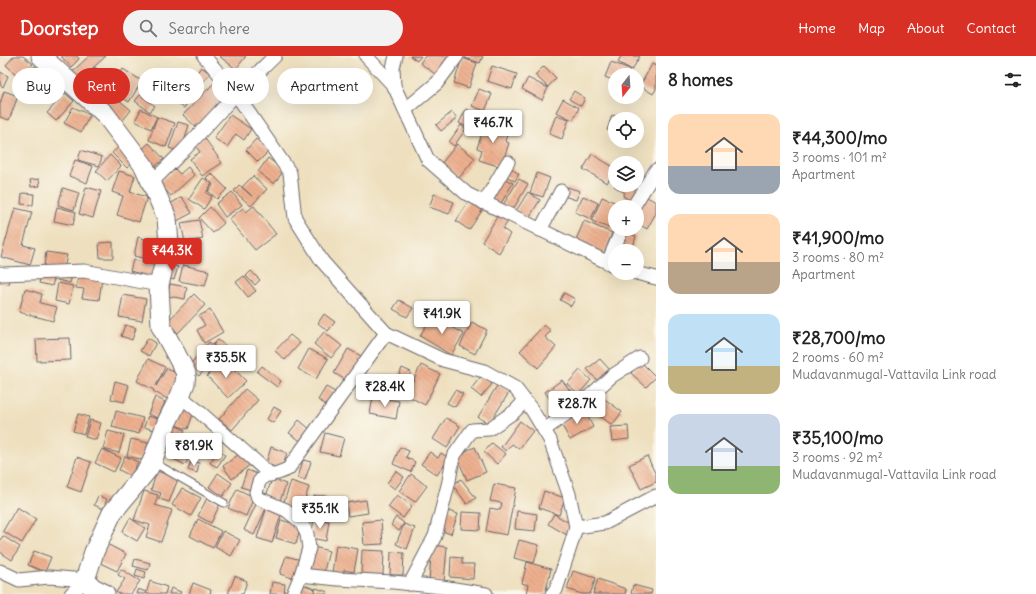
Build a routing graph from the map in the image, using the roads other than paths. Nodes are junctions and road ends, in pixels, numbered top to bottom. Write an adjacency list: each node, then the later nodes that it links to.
1 (41, 56): 15 (street)
2 (204, 56): 7 (street)
3 (275, 56): 8 (street)
4 (366, 56): 9 (street)
5 (396, 56): 9 (street)
6 (457, 56): 12 (street)
7 (214, 68)
8 (263, 68)
9 (394, 86): 12 (street)
10 (227, 104): 15 (street)
11 (243, 104): 25 (street)
12 (405, 110): 18 (street)
13 (508, 162): 18 (street)
14 (656, 170): 17 (street)
15 (151, 183): 24 (street)
16 (561, 191): 19 (street)
17 (637, 200)
18 (484, 203): 19 (street)
19 (540, 230): 20 (street)
20 (608, 263)
21 (0, 273): 24 (street)
22 (644, 275): 23 (street)
23 (656, 278)
24 (159, 285): 27 (street)
25 (386, 333): 28 (street); 31 (street)
26 (640, 358): 29 (street)
27 (180, 396): 30 (street); 31 (street)
28 (525, 401): 29 (street); 38 (street)
29 (544, 430): 34 (street)
30 (152, 462): 33 (lane); 37 (street)
31 (271, 475): 36 (street)
32 (656, 496): 34 (street)
33 (224, 503)
34 (576, 527): 39 (street)
35 (0, 571): 37 (street)
36 (301, 575): 38 (street); 42 (street)
37 (85, 580): 40 (street); 41 (street)
38 (410, 584): 43 (street)
39 (558, 593)
40 (72, 594)
41 (105, 594)
42 (292, 594)
43 (486, 594)

